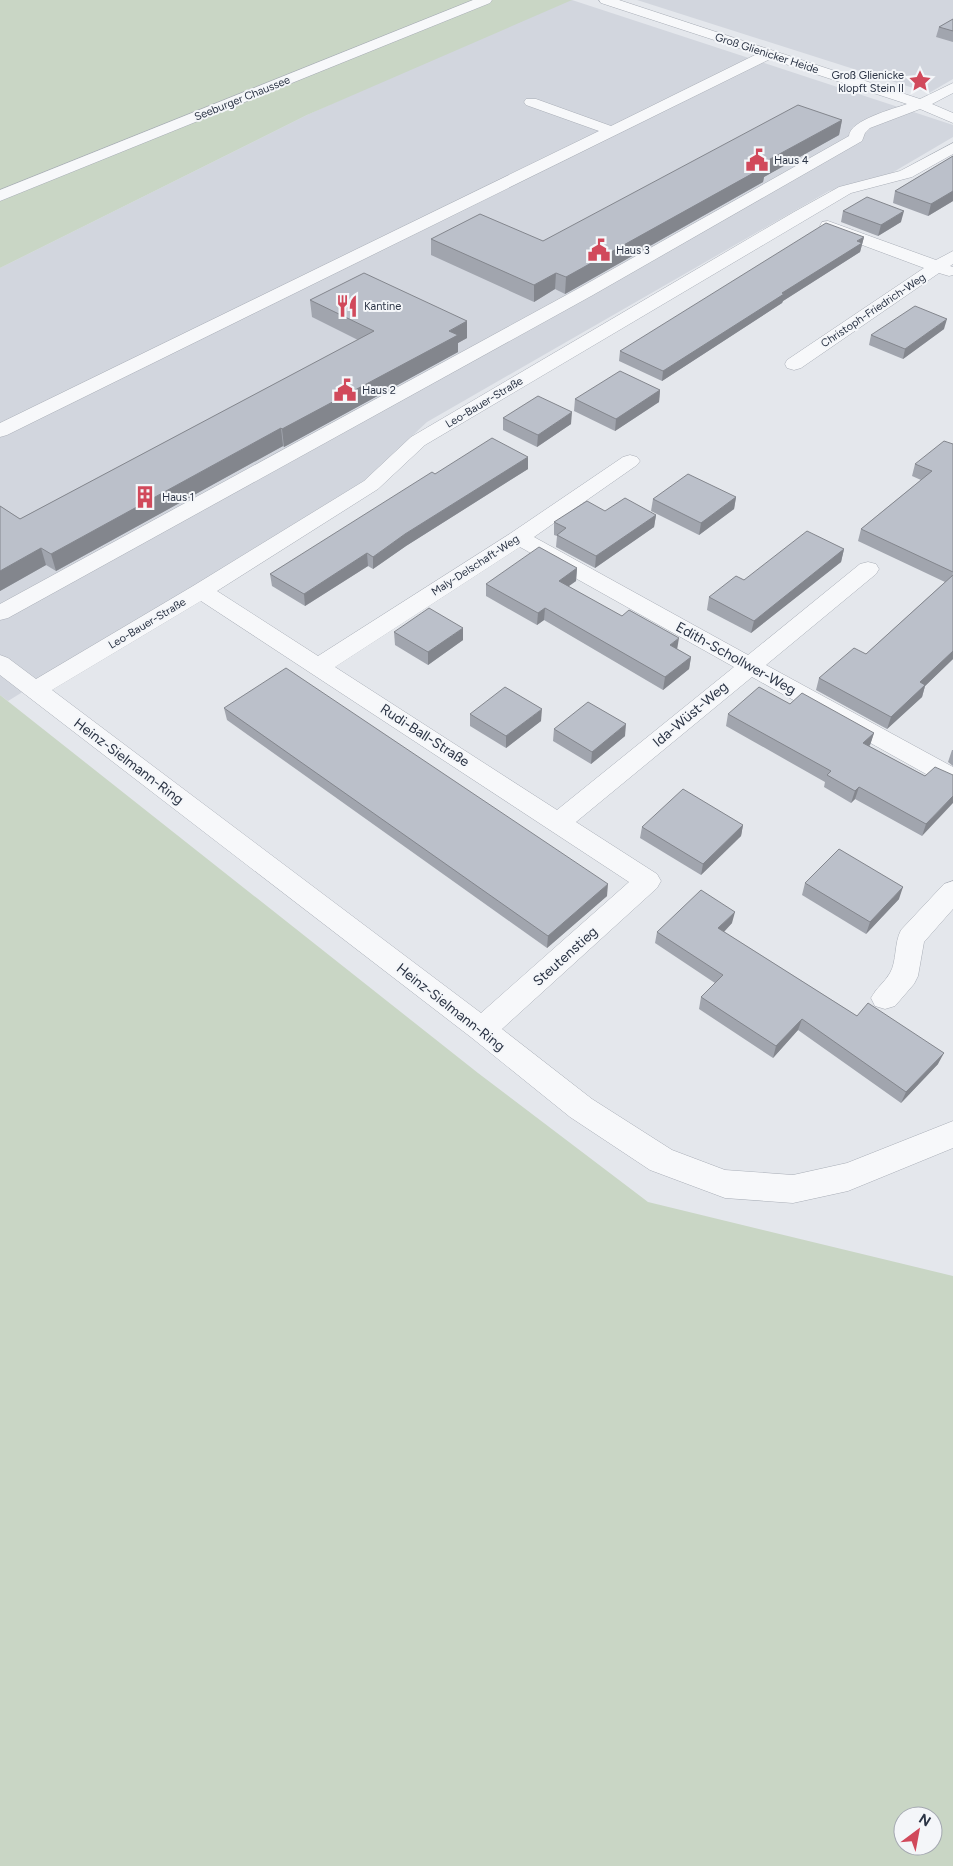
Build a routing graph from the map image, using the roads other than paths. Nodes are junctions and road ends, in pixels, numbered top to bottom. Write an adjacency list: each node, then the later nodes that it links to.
1 (485, 0): 10 (street, Seeburger Chaussee)
2 (606, 0): 3 (street, Groß Glienicker Heide)
3 (769, 54): 6 (street, Groß Glienicker Heide); 8 (street)
4 (953, 87): 6 (street)
5 (531, 102): 8 (street)
6 (920, 104): 7 (street); 20 (street)
7 (953, 119)
8 (612, 131): 15 (street)
9 (953, 148): 11 (street, Leo-Bauer-Straße)
10 (0, 196)
11 (800, 215): 13 (street); 19 (street, Leo-Bauer-Straße)
12 (953, 256): 13 (street, Christoph-Friedrich-Weg)
13 (945, 270): 14 (street, Christoph-Friedrich-Weg)
14 (794, 364)
15 (0, 431)
16 (630, 461): 17 (street, Maly-Delschaft-Weg)
17 (518, 538): 22 (street, Edith-Schollwer-Weg); 23 (street, Maly-Delschaft-Weg)
18 (868, 570): 22 (street, Ida-Wüst-Weg)
19 (201, 591): 23 (street, Rudi-Ball-Straße); 24 (street, Leo-Bauer-Straße)
20 (0, 614)
21 (0, 663): 24 (street, Heinz-Sielmann-Ring)
22 (750, 665): 25 (street, Edith-Schollwer-Weg); 26 (street, Ida-Wüst-Weg)
23 (318, 666): 26 (street, Rudi-Ball-Straße)
24 (35, 690): 30 (street, Heinz-Sielmann-Ring)
25 (953, 778)
26 (559, 822): 27 (street, Rudi-Ball-Straße)
27 (648, 881): 30 (street, Steutenstieg)
28 (953, 891): 29 (street)
29 (885, 998)
30 (482, 1030): 31 (street, Heinz-Sielmann-Ring)
31 (953, 1134)

